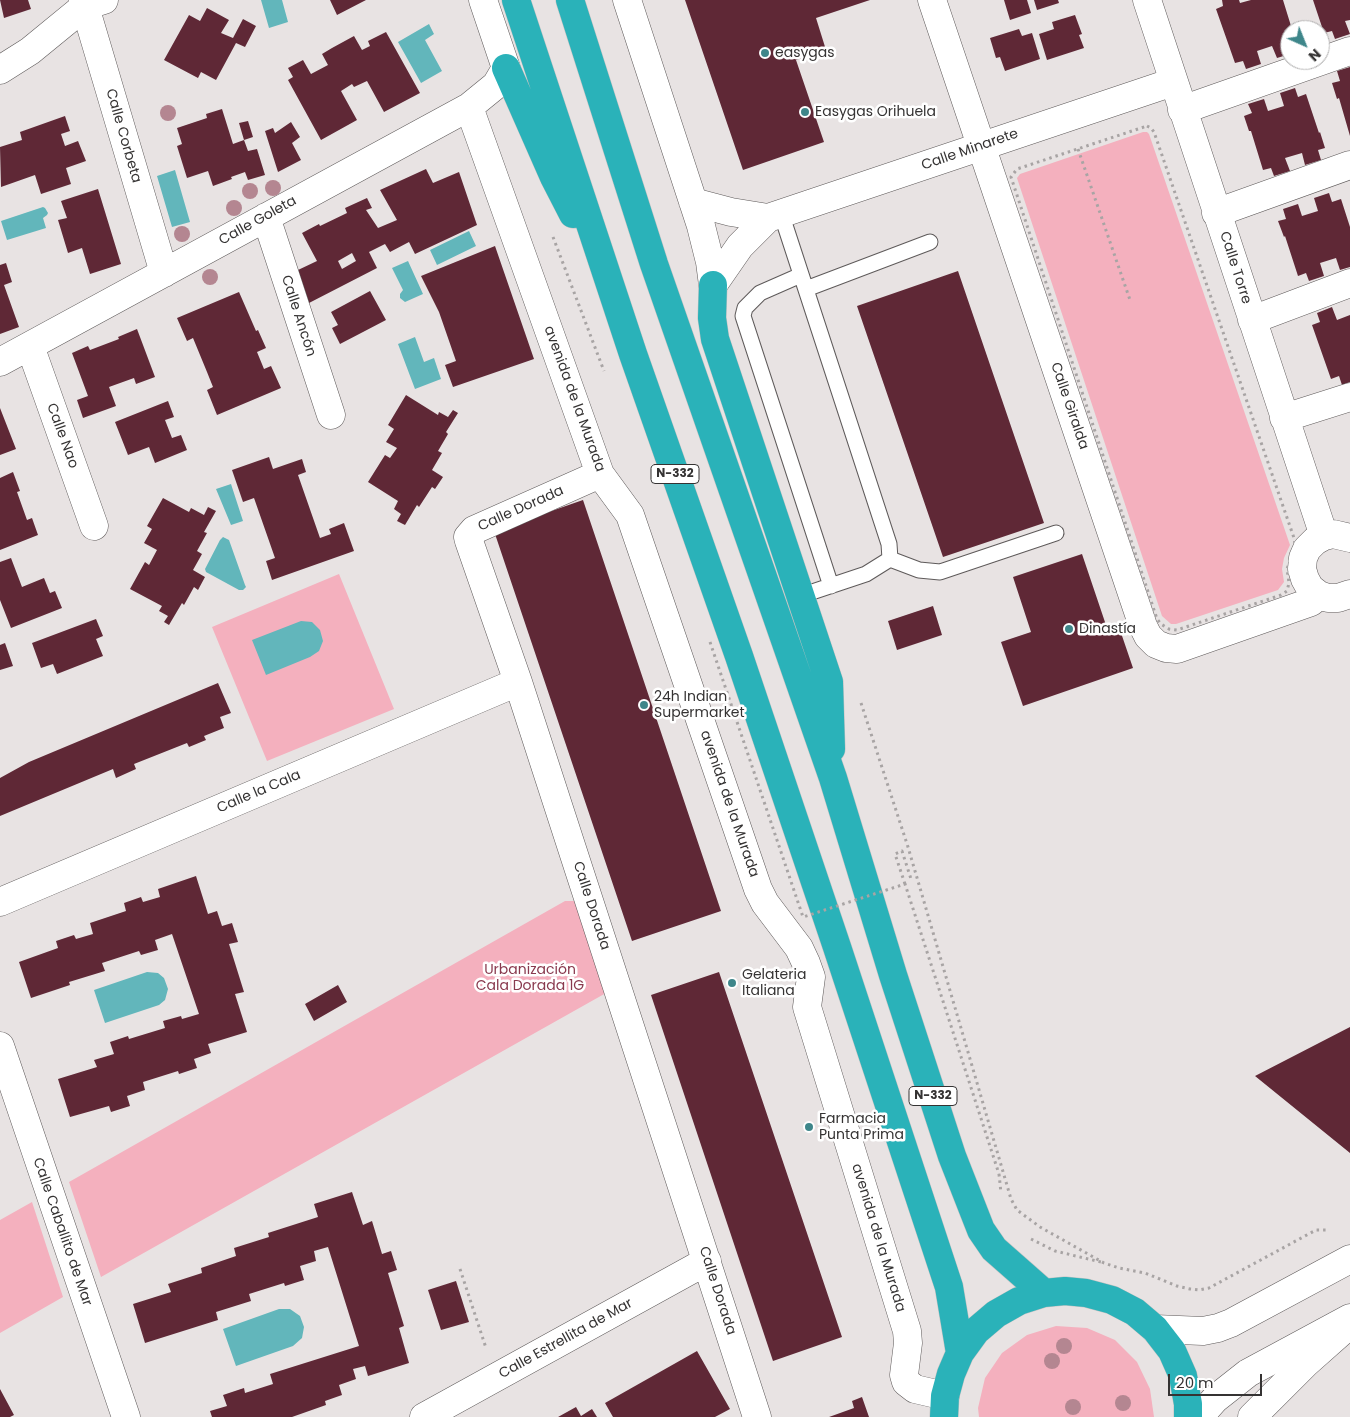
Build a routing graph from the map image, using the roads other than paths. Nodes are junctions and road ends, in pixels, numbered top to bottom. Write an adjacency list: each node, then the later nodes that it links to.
1 (483, 0): 9 (street)
2 (516, 0): 25 (highway, N-332)
3 (570, 0): 43 (highway, N-332)
4 (627, 0): 16 (street)
5 (932, 0): 14 (street, Calle Giralda)
6 (1149, 0): 11 (street, Calle Torre)
7 (91, 2): 10 (street); 21 (street, Calle Corbeta)
8 (1350, 51): 13 (street)
9 (506, 68): 12 (street, Calle Goleta); 25 (highway)
10 (0, 70)
11 (1173, 82): 13 (street, Calle Torre); 14 (street, Calle Minarete)
12 (469, 107): 19 (street, Calle Goleta); 32 (street, avenida de la Murada)
13 (1182, 110): 17 (street, Calle Torre)
14 (981, 146): 18 (street, Calle Minarete); 39 (street, Calle Giralda)
15 (1350, 165): 17 (street)
16 (693, 202): 18 (street, Calle Minarete); 24 (street)
17 (1216, 213): 26 (street, Calle Torre)
18 (774, 215): 22 (lane); 24 (street, Calle Minarete)
19 (266, 217): 21 (street, Calle Goleta); 30 (street, Calle Ancón)
20 (930, 242): 22 (lane)
21 (164, 273): 27 (street, Calle Goleta)
22 (804, 282): 37 (lane); 38 (lane)
23 (1350, 283): 26 (street)
24 (713, 285): 41 (highway)
25 (613, 292): 52 (highway, N-332)
26 (1252, 320): 31 (street, Calle Torre)
27 (30, 346): 28 (street, Calle Goleta); 34 (street, Calle Nao)
28 (0, 362)
29 (1350, 397): 31 (street)
30 (331, 415)
31 (1284, 418): 36 (street, Calle Torre)
32 (600, 474): 42 (street, Calle Dorada); 53 (street, avenida de la Murada)
33 (1350, 517): 36 (street)
34 (94, 526)
35 (1056, 533): 37 (lane)
36 (1331, 534): 39 (street)
37 (890, 559): 38 (lane)
38 (831, 586): 41 (lane)
39 (1319, 594): 40 (street)
40 (1350, 594)
41 (800, 596): 43 (highway)
42 (518, 682): 44 (street, Calle la Cala); 47 (street, Calle Dorada)
43 (832, 778): 48 (highway, N-332)
44 (0, 902)
45 (0, 1046): 54 (street, Calle Caballito de Mar)
46 (1350, 1259): 51 (street)
47 (707, 1261): 55 (street, Calle Estrellita de Mar); 56 (street, Calle Dorada)
48 (1044, 1293): 51 (highway); 52 (highway)
49 (1350, 1318): 58 (street)
50 (1350, 1324): 59 (street)
51 (1155, 1329): 57 (highway)
52 (960, 1352): 53 (highway)
53 (944, 1407)
54 (126, 1417)
55 (424, 1417)
56 (757, 1417)
57 (1188, 1417)
58 (1199, 1417)
59 (1252, 1417)

